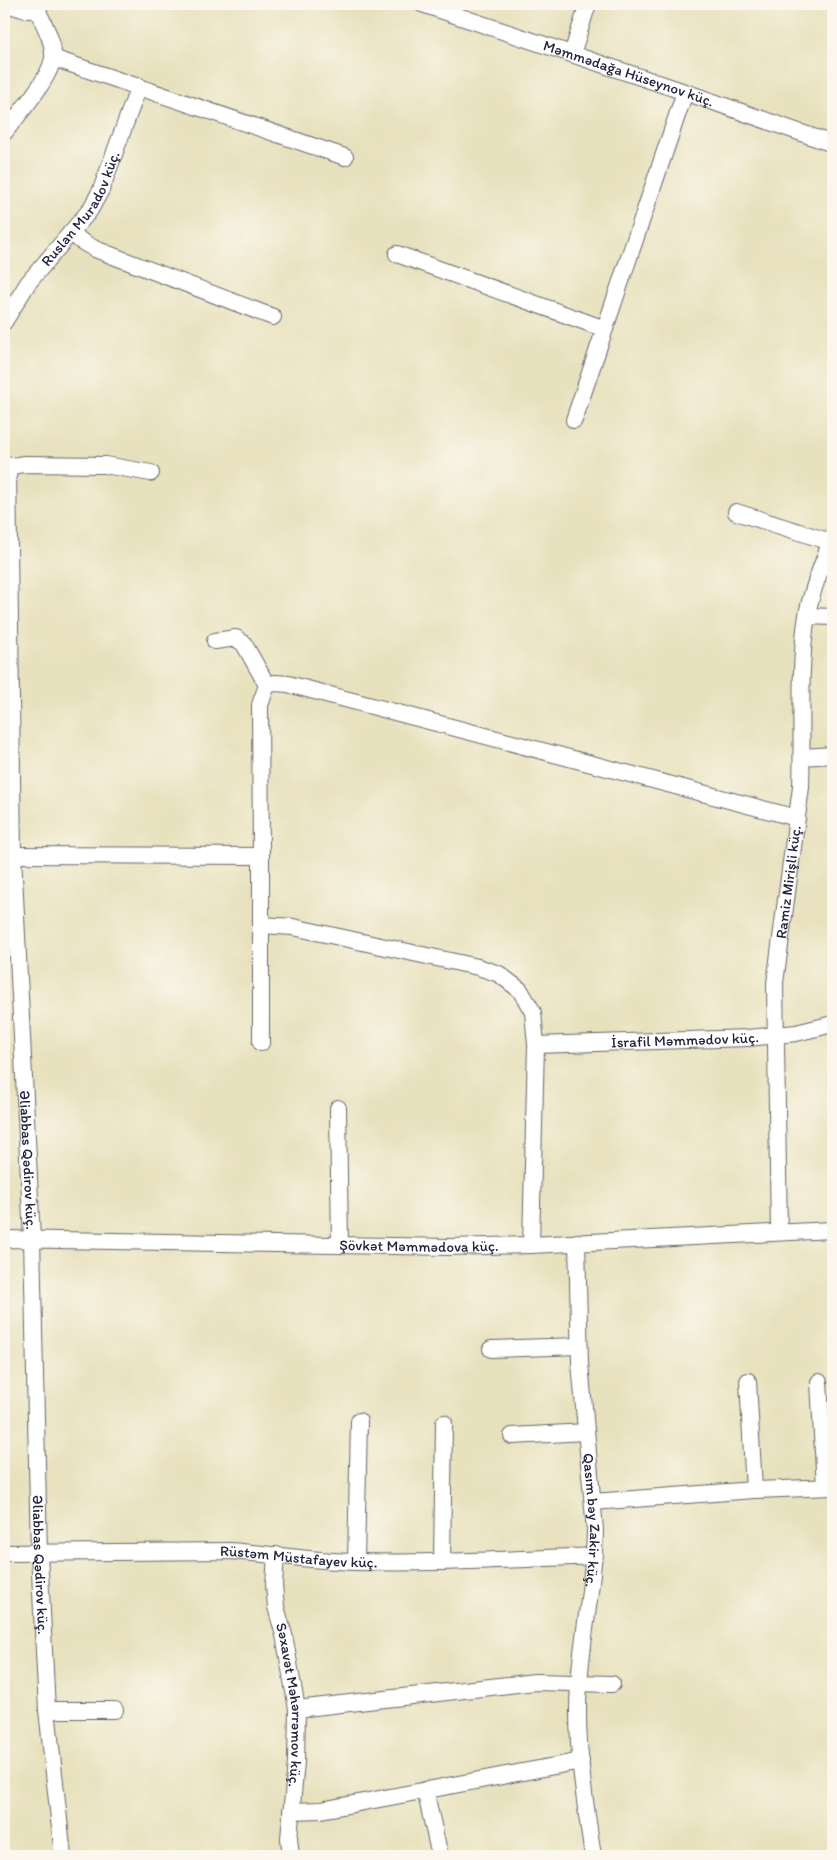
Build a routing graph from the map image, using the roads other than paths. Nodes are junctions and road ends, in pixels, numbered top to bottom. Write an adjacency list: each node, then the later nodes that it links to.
1 (6, 4): 4 (street)
2 (422, 4): 5 (street, Məmmədağa Hüseynov küç.)
3 (588, 4): 5 (street)
4 (39, 6): 6 (street)
5 (572, 54): 8 (street, Məmmədağa Hüseynov küç.)
6 (53, 58): 7 (street); 9 (street)
7 (139, 86): 11 (street); 12 (street, Ruslan Muradov küç.)
8 (685, 92): 10 (street, Məmmədağa Hüseynov küç.); 16 (street)
9 (4, 133)
10 (833, 144)
11 (345, 157)
12 (71, 232): 14 (street); 15 (street, Ruslan Muradov küç.)
13 (397, 254): 16 (street)
14 (273, 317)
15 (4, 322)
16 (605, 329): 17 (street)
17 (574, 420)
18 (6, 465): 19 (street); 29 (street, Əliabbas Qədirov küç.)
19 (151, 473)
20 (736, 512): 21 (street)
21 (832, 538): 22 (street, Ramiz Mirişli küç.)
22 (807, 616): 23 (street); 27 (street, Ramiz Mirişli küç.)
23 (833, 617)
24 (215, 641): 25 (street)
25 (268, 685): 28 (street); 30 (street)
26 (833, 755): 27 (street)
27 (802, 757): 28 (street, Ramiz Mirişli küç.)
28 (797, 818): 33 (street, Ramiz Mirişli küç.)
29 (8, 855): 30 (street); 40 (street, Əliabbas Qədirov küç.)
30 (261, 856): 31 (street)
31 (262, 925): 34 (street); 35 (street)
32 (833, 1024): 33 (street, İsrafil Məmmədov küç.)
33 (774, 1035): 35 (street, İsrafil Məmmədov küç.); 38 (street, Ramiz Mirişli küç.)
34 (261, 1043)
35 (536, 1045): 43 (street)
36 (338, 1108): 42 (street)
37 (833, 1230): 38 (street, Şövkət Məmmədova küç.)
38 (779, 1232): 41 (street, Şövkət Məmmədova küç.)
39 (4, 1239): 40 (street, Şövkət Məmmədova küç.)
40 (32, 1239): 42 (street, Şövkət Məmmədova küç.); 56 (street, Əliabbas Qədirov küç.)
41 (577, 1242): 43 (street, Şövkət Məmmədova küç.); 44 (street, Qasım bəy Zakir küç.)
42 (340, 1245): 43 (street, Şövkət Məmmədova küç.)
43 (531, 1245)
44 (580, 1346): 45 (street); 50 (street, Qasım bəy Zakir küç.)
45 (491, 1349)
46 (748, 1380): 53 (street)
47 (819, 1382): 52 (street)
48 (359, 1421): 59 (street)
49 (444, 1423): 60 (street)
50 (586, 1432): 51 (street); 54 (street, Qasım bəy Zakir küç.)
51 (512, 1436)
52 (829, 1487): 53 (street)
53 (754, 1490): 54 (street)
54 (593, 1502): 58 (street, Qasım bəy Zakir küç.)
55 (4, 1553): 56 (street, Rüstəm Müstafayev küç.)
56 (40, 1553): 57 (street, Rüstəm Müstafayev küç.); 64 (street, Əliabbas Qədirov küç.)
57 (276, 1556): 59 (street, Rüstəm Müstafayev küç.); 63 (street, Səxavət Məhərrəmov küç.)
58 (595, 1556): 60 (street, Rüstəm Müstafayev küç.); 61 (street, Qasım bəy Zakir küç.)
59 (356, 1562): 60 (street, Rüstəm Müstafayev küç.)
60 (442, 1562)
61 (580, 1682): 62 (street); 63 (street); 66 (street, Qasım bəy Zakir küç.)
62 (612, 1684)
63 (297, 1709): 68 (street, Səxavət Məhərrəmov küç.)
64 (47, 1710): 65 (street); 69 (street, Əliabbas Qədirov küç.)
65 (115, 1710)
66 (581, 1761): 67 (street); 72 (street, Qasım bəy Zakir küç.)
67 (425, 1790): 68 (street); 71 (street)
68 (291, 1811): 70 (street, Səxavət Məhərrəmov küç.)
69 (63, 1856)
70 (292, 1856)
71 (440, 1856)
72 (594, 1856)

